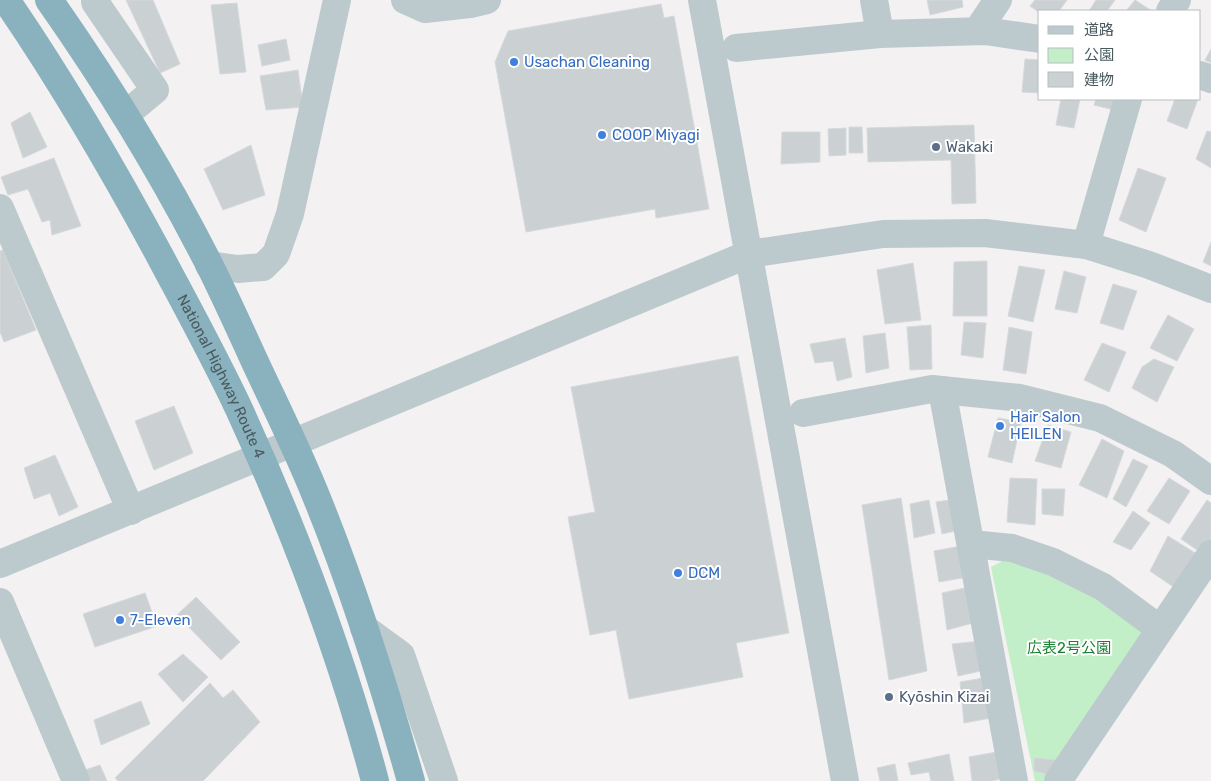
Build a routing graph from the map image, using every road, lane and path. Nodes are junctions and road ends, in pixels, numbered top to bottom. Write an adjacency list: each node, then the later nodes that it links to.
1 (6, 0): 24 (highway, National Highway Route 4)
2 (49, 0): 15 (highway)
3 (97, 0): 15 (street)
4 (337, 0): 19 (street)
5 (405, 0): 6 (street)
6 (488, 0)
7 (702, 0): 18 (street)
8 (874, 0): 11 (street)
9 (998, 0): 10 (street)
10 (977, 31): 11 (street); 12 (street)
11 (880, 34): 13 (street)
12 (1038, 39)
13 (736, 48)
14 (1128, 100): 17 (street)
15 (125, 115): 19 (highway)
16 (0, 208): 26 (street)
17 (1086, 245): 18 (street); 20 (street)
18 (749, 254): 23 (street); 37 (street)
19 (209, 265): 23 (highway)
20 (1211, 290)
21 (942, 390): 22 (street); 25 (street); 27 (street)
22 (803, 413)
23 (292, 442): 24 (street); 31 (highway)
24 (259, 457): 26 (street); 34 (highway, National Highway Route 4)
25 (1211, 481)
26 (131, 511): 29 (street)
27 (971, 544): 32 (street); 38 (street)
28 (1211, 554): 32 (street)
29 (0, 564)
30 (0, 602): 33 (street)
31 (364, 628): 35 (highway); 36 (street)
32 (1160, 629): 39 (street)
33 (76, 781)
34 (375, 781)
35 (410, 781)
36 (444, 781)
37 (844, 781)
38 (1014, 781)
39 (1058, 781)

